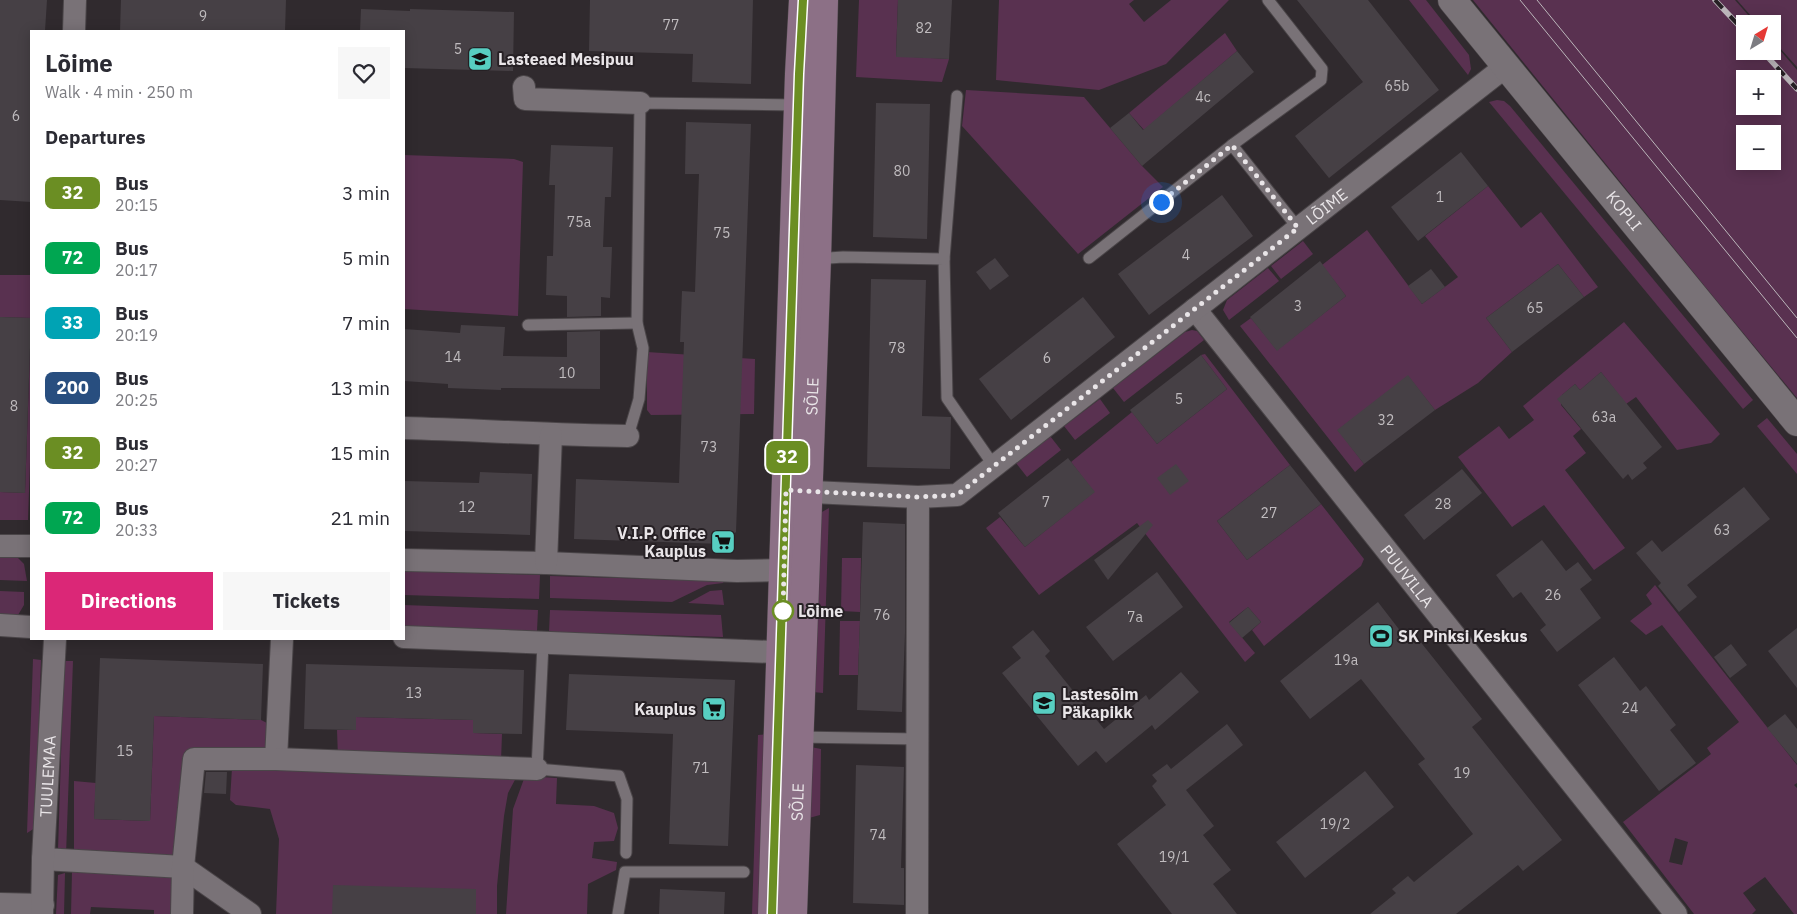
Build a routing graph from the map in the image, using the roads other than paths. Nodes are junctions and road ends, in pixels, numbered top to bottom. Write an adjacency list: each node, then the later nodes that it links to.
1 (75, 0): 6 (street)
2 (803, 0): 11 (main road, SÕLE)
3 (824, 0): 14 (main road, SÕLE)
4 (1268, 0): 12 (lane)
5 (1452, 0): 7 (street, KOPLI)
6 (74, 30)
7 (1505, 67): 13 (street, LÕIME); 20 (street, KOPLI)
8 (524, 87): 10 (street)
9 (957, 96): 16 (lane)
10 (640, 103): 11 (lane); 18 (lane)
11 (798, 105): 14 (main road, SÕLE)
12 (1232, 145): 13 (lane); 15 (lane)
13 (1298, 228): 17 (street, LÕIME)
14 (805, 258): 16 (lane); 25 (main road, SÕLE)
15 (1089, 258)
16 (944, 259): 24 (lane)
17 (1195, 309): 24 (street, LÕIME); 55 (street, PUUVILLA)
18 (637, 323): 19 (lane); 23 (lane)
19 (528, 325)
20 (1797, 422)
21 (405, 428): 22 (street)
22 (551, 435): 23 (street); 30 (street)
23 (628, 436)
24 (994, 466): 26 (street, LÕIME)
25 (798, 491): 26 (street, LÕIME); 31 (main road, SÕLE); 38 (main road, SÕLE)
26 (918, 497): 40 (street)
27 (0, 546): 28 (street)
28 (30, 546)
29 (405, 560): 30 (street)
30 (546, 563): 31 (street)
31 (784, 570): 38 (main road, SÕLE)
32 (0, 625): 33 (street)
33 (30, 627)
34 (405, 637): 37 (street)
35 (55, 640): 44 (street, TUULEMAA)
36 (282, 640): 41 (street)
37 (543, 644): 38 (street); 42 (lane)
38 (792, 652): 39 (main road, SÕLE)
39 (789, 737): 40 (lane); 52 (main road, SÕLE); 53 (main road, SÕLE)
40 (918, 739): 54 (street)
41 (276, 759): 42 (street); 45 (street)
42 (537, 769): 43 (lane)
43 (626, 853)
44 (43, 859): 45 (street); 48 (street, TUULEMAA)
45 (183, 867): 49 (street); 50 (street)
46 (744, 872): 51 (lane)
47 (0, 904): 48 (street)
48 (42, 910)
49 (182, 914)
50 (250, 914)
51 (618, 914)
52 (772, 914)
53 (794, 914)
54 (917, 914)
55 (1676, 914)

